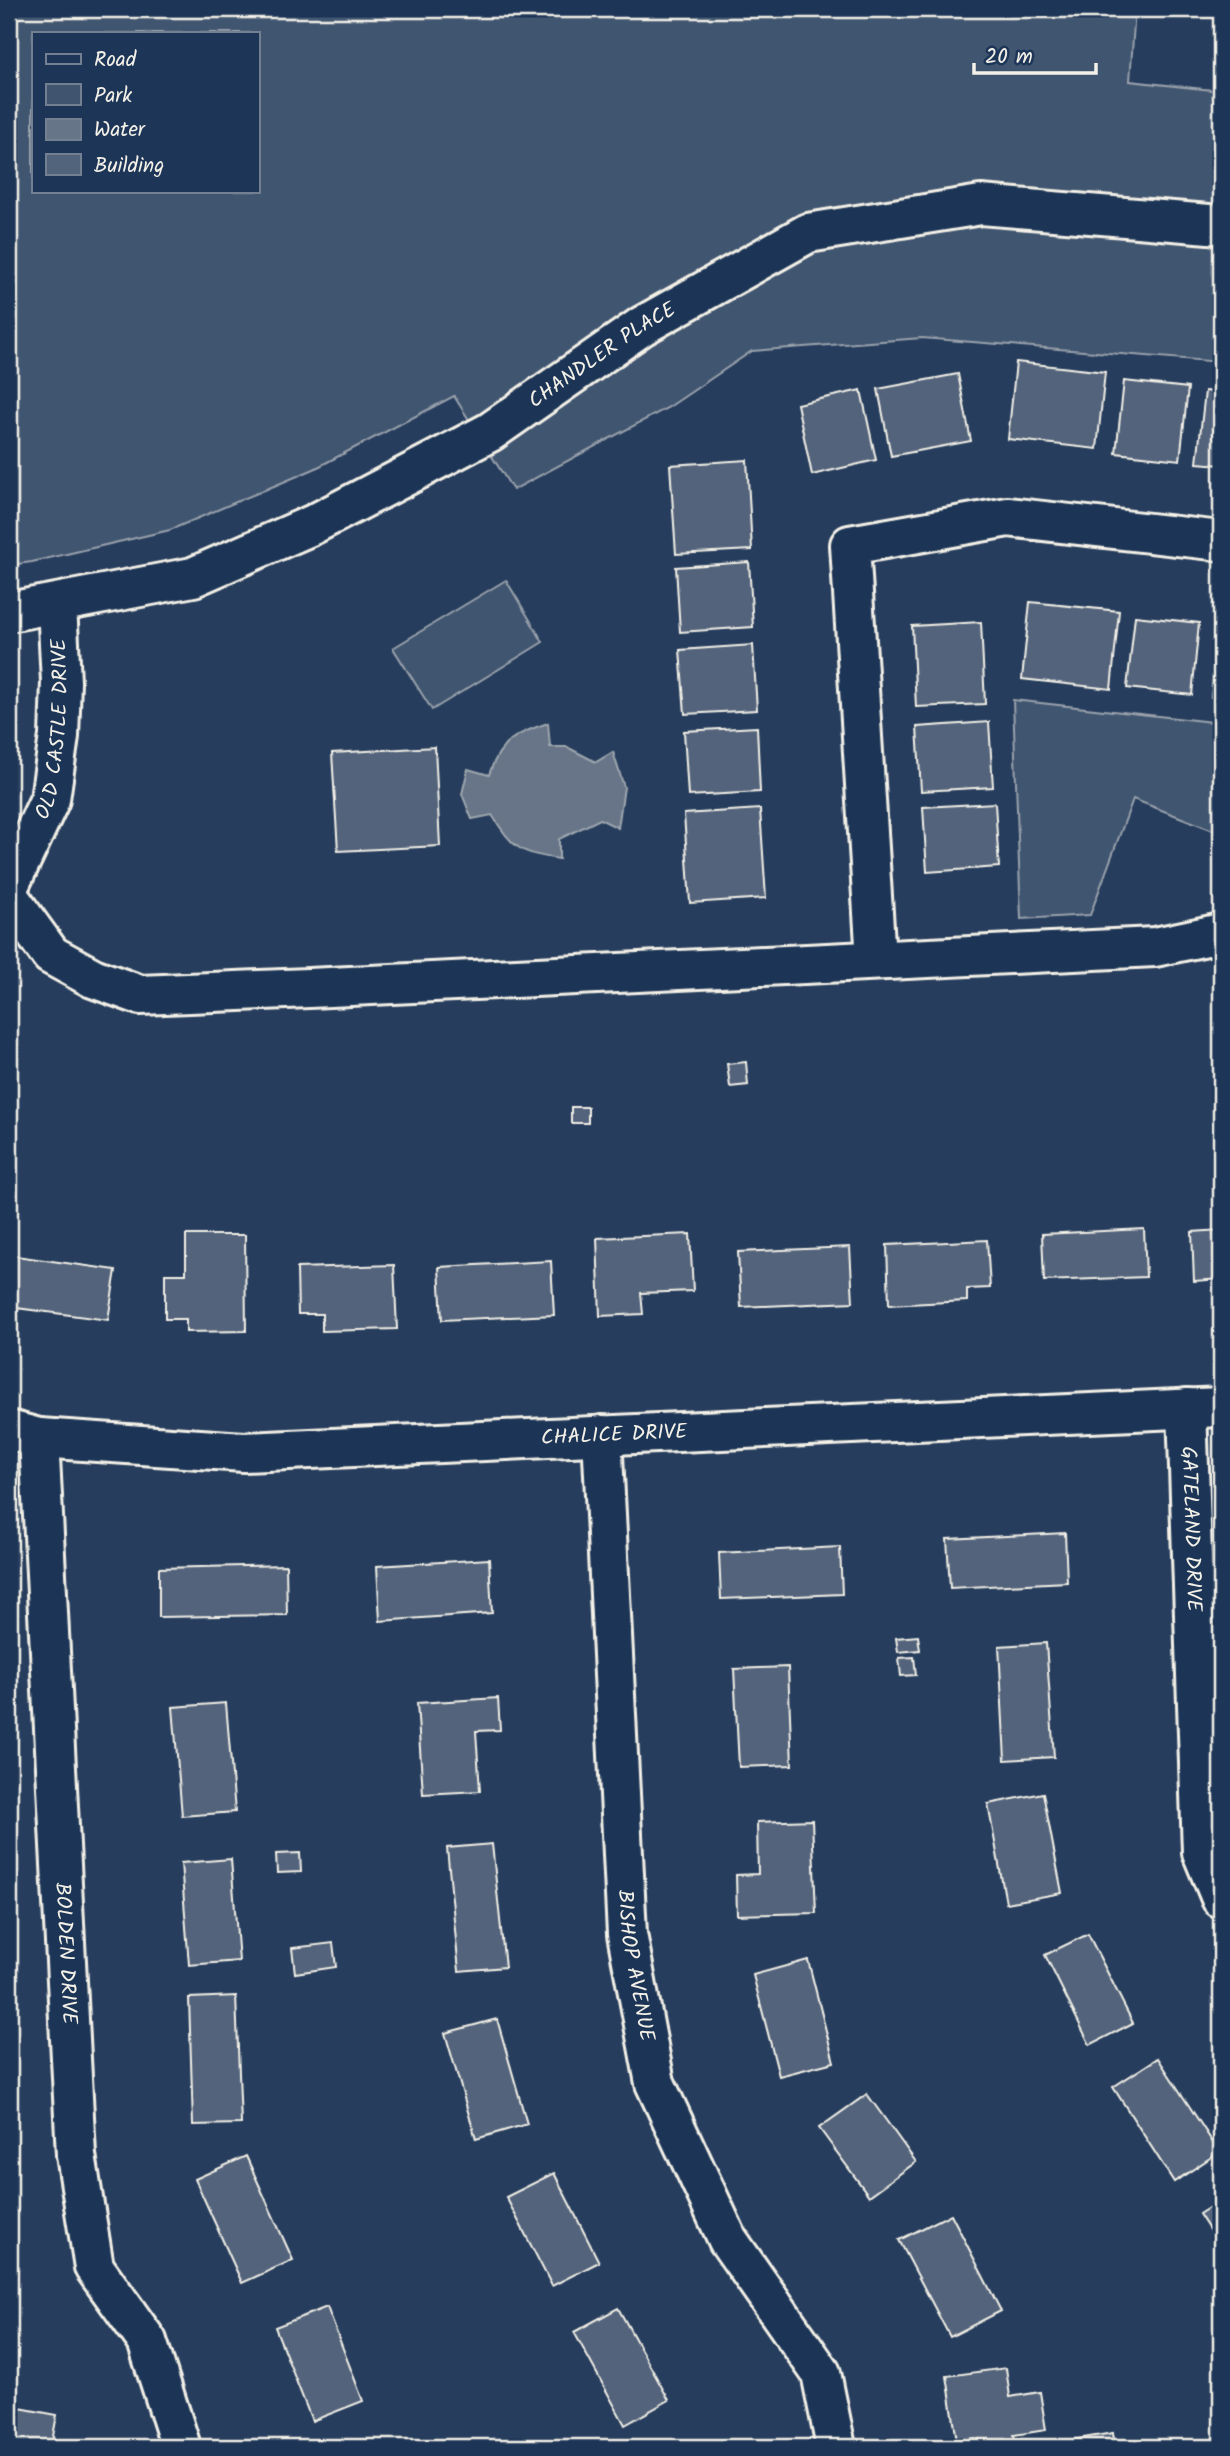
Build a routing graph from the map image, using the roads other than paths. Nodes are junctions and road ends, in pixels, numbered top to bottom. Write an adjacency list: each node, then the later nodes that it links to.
1 (1221, 225): 3 (street, CHANDLER PLACE)
2 (1221, 541): 8 (street)
3 (57, 605): 4 (street, CHANDLER PLACE); 5 (street, OLD CASTLE DRIVE)
4 (9, 612)
5 (9, 886)
6 (9, 897): 8 (street)
7 (1221, 933): 8 (street)
8 (876, 960)
9 (1204, 1408): 11 (street, CHALICE DRIVE); 12 (street, GATELAND DRIVE)
10 (24, 1434): 11 (street, CHALICE DRIVE); 13 (street, BOLDEN DRIVE)
11 (602, 1435): 14 (street, BISHOP AVENUE)
12 (1221, 1898)
13 (181, 2447)
14 (836, 2447)

